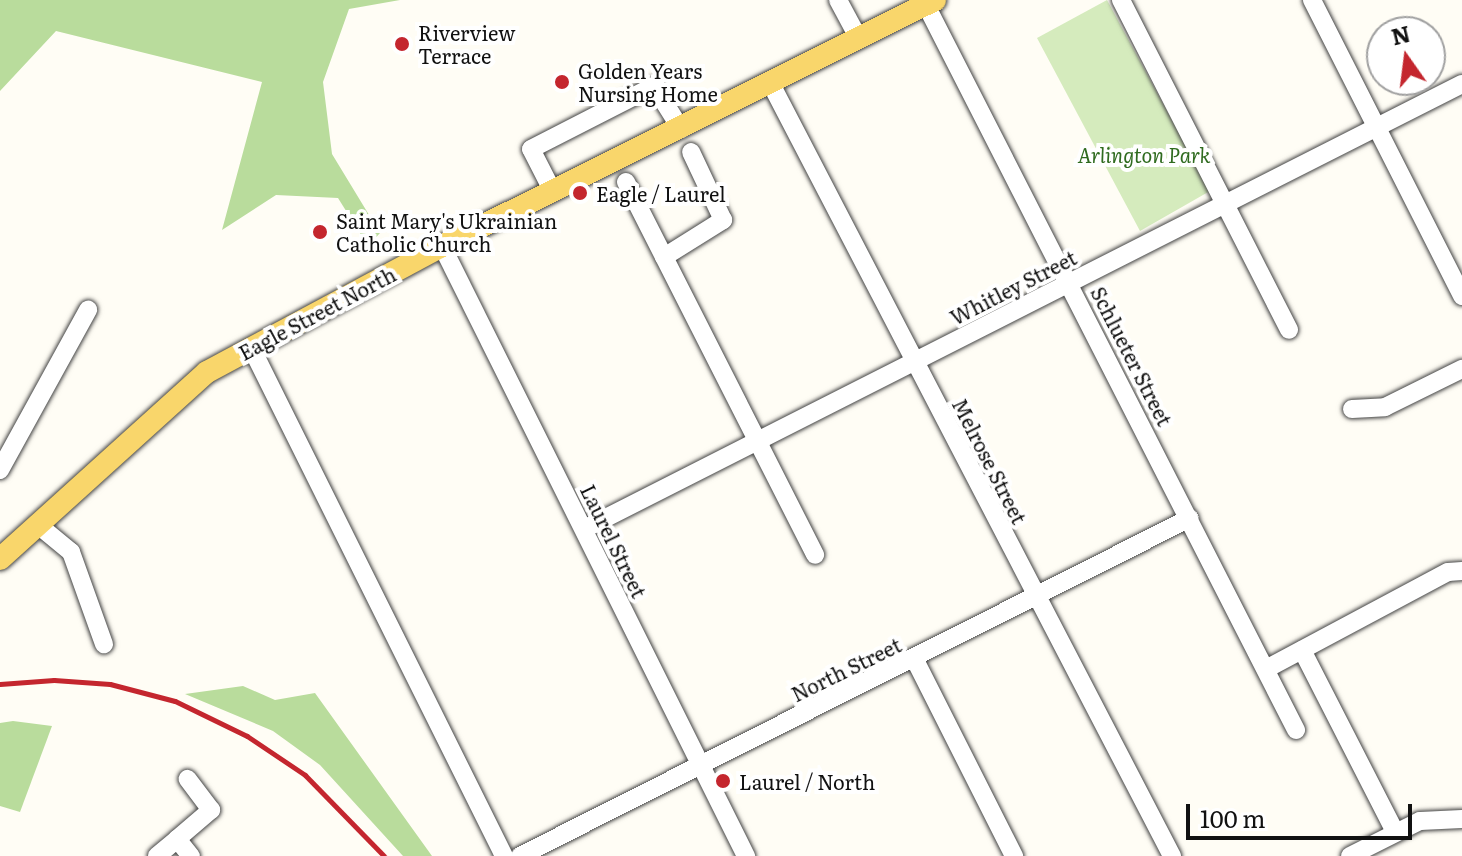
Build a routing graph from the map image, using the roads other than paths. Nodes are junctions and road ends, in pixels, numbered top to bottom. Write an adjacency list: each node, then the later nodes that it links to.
1 (838, 0): 5 (street)
2 (1121, 0): 13 (street)
3 (1312, 0): 8 (street)
4 (931, 2): 5 (main road, Eagle Street North); 16 (street, Schlueter Street)
5 (859, 39): 6 (main road, Eagle Street North)
6 (771, 84): 9 (main road, Eagle Street North); 21 (street, Melrose Street)
7 (1462, 84): 8 (street, Whitley Street)
8 (1376, 128): 13 (street, Whitley Street); 17 (street)
9 (681, 129): 12 (main road, Eagle Street North); 12 (street)
10 (691, 152): 15 (street)
11 (626, 182): 15 (street)
12 (553, 192): 14 (main road, Eagle Street North)
13 (1223, 204): 16 (street, Whitley Street); 19 (street)
14 (442, 246): 20 (main road, Eagle Street North); 29 (street, Laurel Street)
15 (664, 257): 25 (street)
16 (1069, 282): 21 (street, Whitley Street); 27 (street, Schlueter Street)
17 (1462, 296)
18 (88, 310): 24 (street)
19 (1289, 330)
20 (251, 347): 28 (main road, Eagle Street North); 46 (street)
21 (914, 363): 25 (street, Whitley Street); 33 (street, Melrose Street)
22 (1462, 369): 23 (street)
23 (1352, 409)
24 (8, 439): 26 (street)
25 (759, 443): 29 (street, Whitley Street); 30 (street)
26 (0, 470)
27 (1190, 518): 33 (street, North Street); 37 (street, Schlueter Street)
28 (37, 524): 31 (main road, Eagle Street North); 34 (street)
29 (584, 529): 39 (street, Laurel Street)
30 (815, 555)
31 (0, 559)
32 (1462, 571): 35 (street)
33 (1036, 597): 36 (street, North Street); 50 (street, Melrose Street)
34 (104, 644)
35 (1302, 650): 37 (street); 42 (street)
36 (915, 660): 39 (street, North Street); 49 (street)
37 (1266, 669): 38 (street, Schlueter Street)
38 (1296, 730)
39 (700, 766): 47 (street, North Street); 48 (street, Laurel Street)
40 (188, 779): 43 (street)
41 (1462, 819): 42 (street)
42 (1395, 832): 51 (street)
43 (177, 839): 44 (street); 45 (street)
44 (157, 856)
45 (191, 856)
46 (504, 856)
47 (520, 856)
48 (746, 856)
49 (1014, 856)
50 (1172, 856)
51 (1350, 856)

